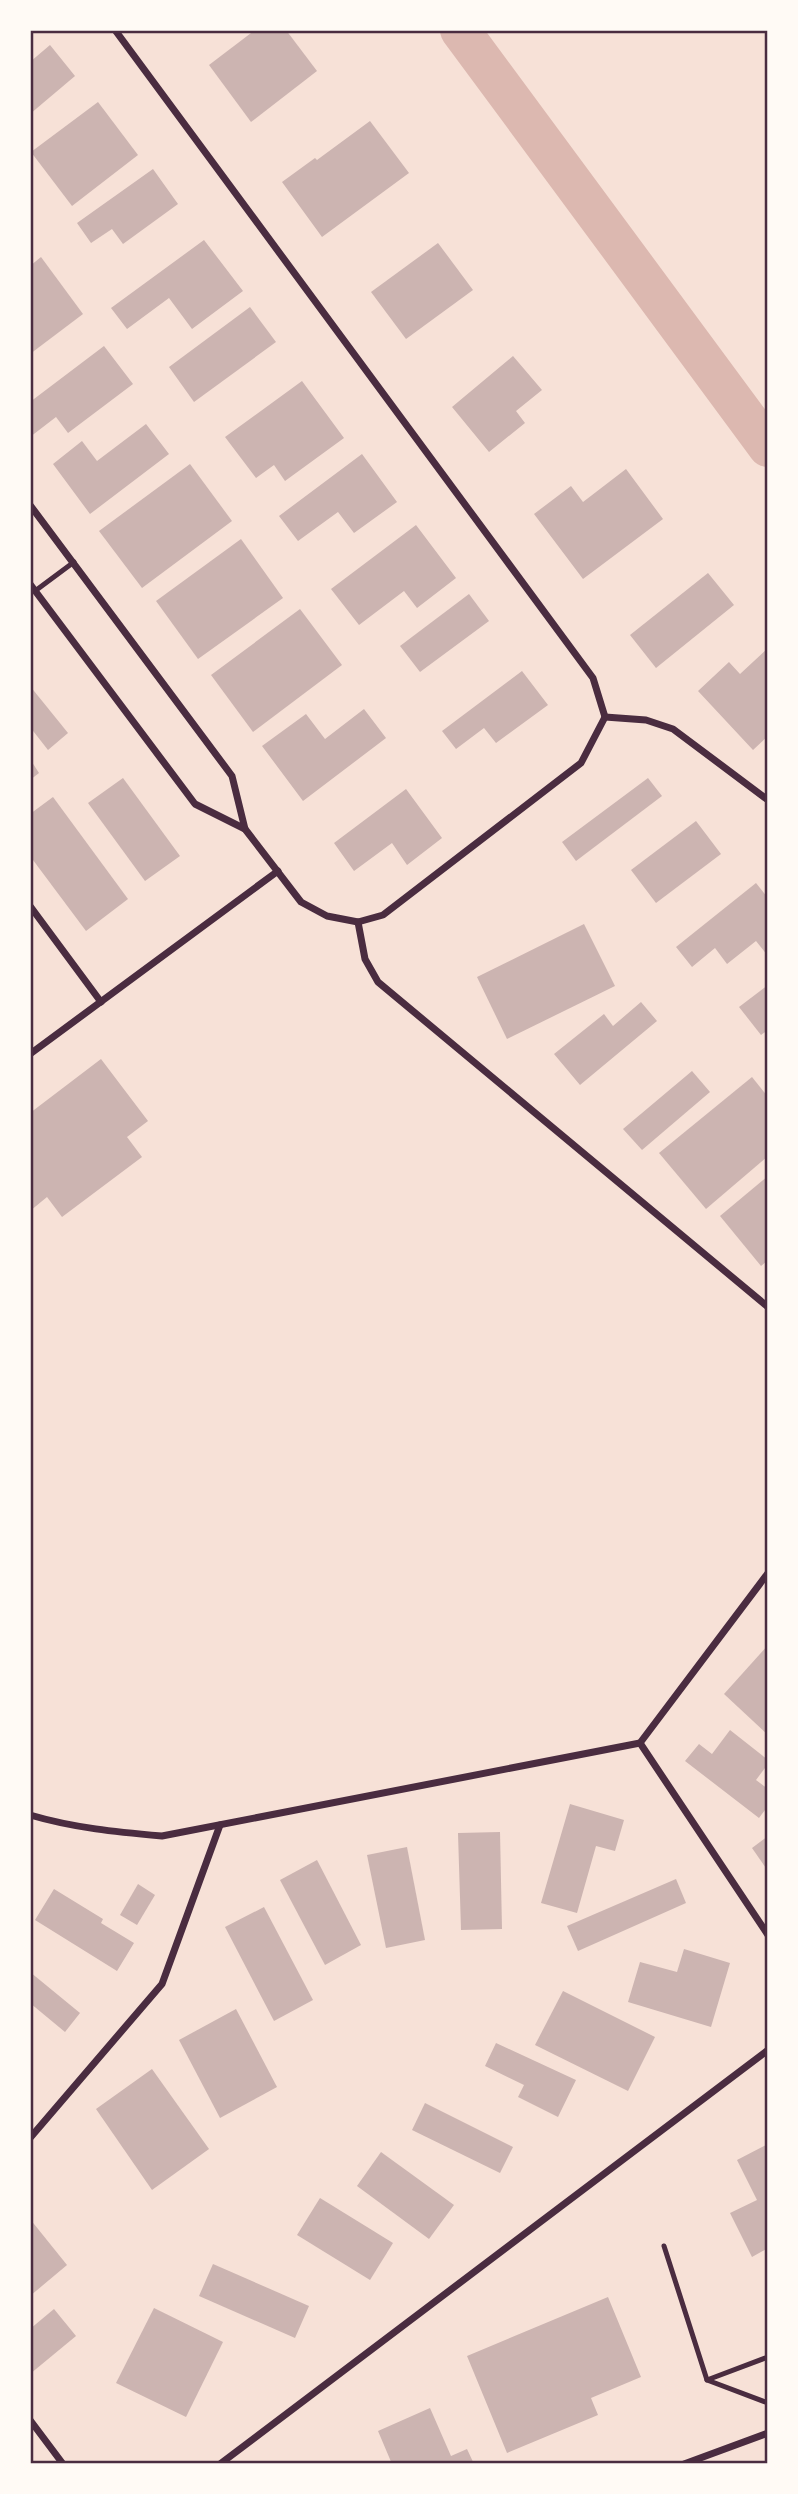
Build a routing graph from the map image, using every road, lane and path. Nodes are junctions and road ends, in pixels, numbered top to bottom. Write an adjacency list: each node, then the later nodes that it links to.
1 (115, 30): 6 (street)
2 (30, 505): 3 (street)
3 (74, 562): 5 (lane); 8 (street)
4 (30, 584): 5 (street)
5 (35, 591): 8 (street)
6 (605, 717): 7 (street); 11 (street)
7 (768, 800)
8 (245, 830): 9 (street)
9 (278, 871): 11 (street); 12 (street)
10 (30, 906): 12 (street)
11 (358, 922): 14 (street)
12 (101, 1002): 13 (street)
13 (30, 1054)
14 (768, 1307)
15 (768, 1573): 16 (street)
16 (640, 1744): 18 (street); 19 (street)
17 (30, 1815): 18 (street)
18 (220, 1825): 21 (street)
19 (768, 1935)
20 (768, 2050): 29 (street)
21 (30, 2138)
22 (664, 2246): 24 (lane)
23 (768, 2357): 24 (lane)
24 (707, 2380): 25 (lane)
25 (768, 2403)
26 (30, 2420): 28 (street)
27 (768, 2433): 30 (street)
28 (63, 2464)
29 (220, 2464)
30 (684, 2464)

